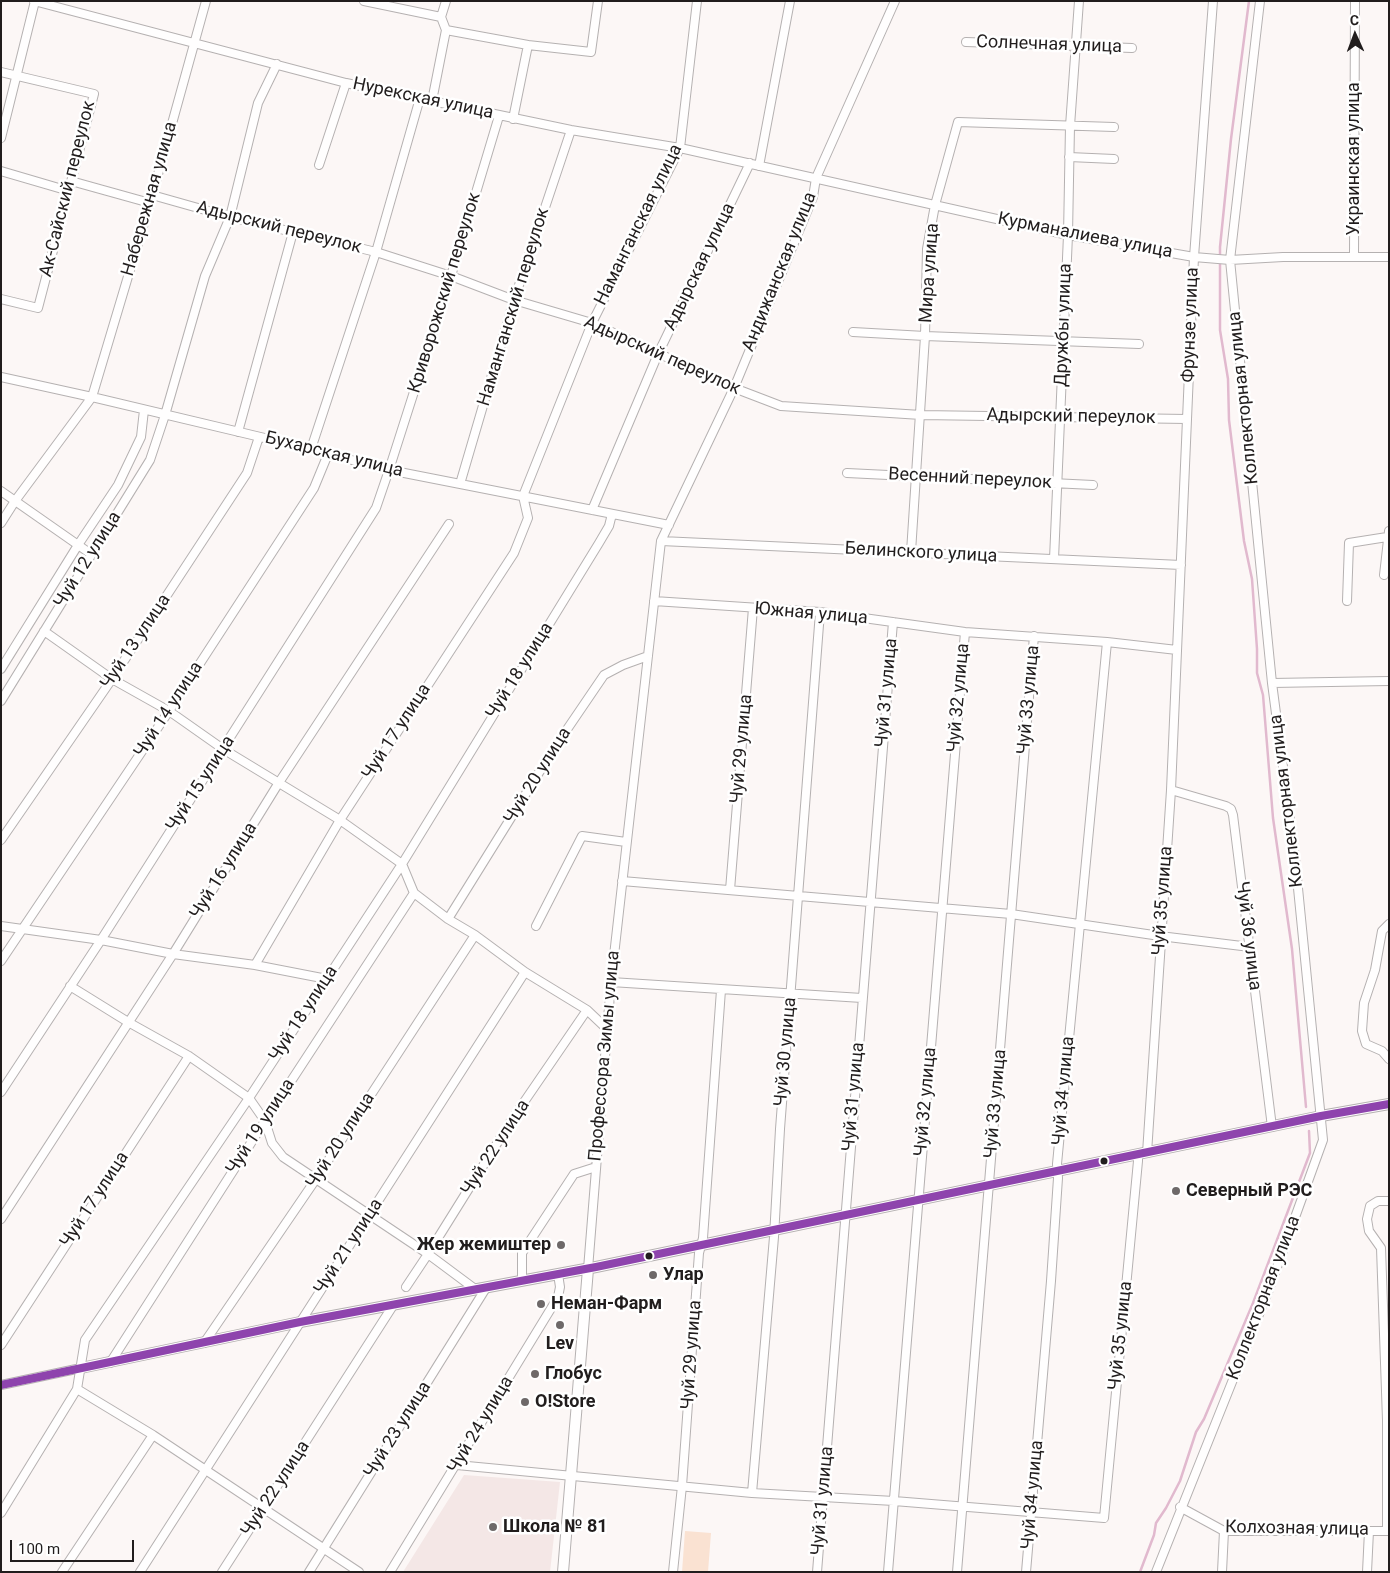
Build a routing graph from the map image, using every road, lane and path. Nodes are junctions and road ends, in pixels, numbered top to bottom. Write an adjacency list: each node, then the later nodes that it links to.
1 (34, 1): 16 (street, Нурекская улица); 22 (street)
2 (206, 1): 16 (street, Набережная улица)
3 (364, 1): 13 (street)
4 (446, 1): 13 (street)
5 (598, 1): 18 (street)
6 (697, 1): 32 (street, Наманганская улица)
7 (790, 1): 37 (street)
8 (895, 1): 39 (street, Андижанская улица)
9 (1079, 1): 17 (street, Дружбы улица)
10 (1213, 1): 49 (street, Фрунзе улица)
11 (1260, 1): 52 (street, Коллекторная улица)
12 (1355, 1): 50 (street, Украинская улица)
13 (441, 17): 14 (street)
14 (446, 30): 18 (street); 25 (street)
15 (966, 42): 17 (street, Солнечная улица)
16 (194, 44): 20 (street, Нурекская улица); 42 (street, Набережная улица)
17 (1076, 45): 19 (street, Солнечная улица); 28 (street, Дружбы улица)
18 (528, 46): 27 (street)
19 (1132, 48)
20 (277, 64): 23 (street, Нурекская улица); 45 (street, Чуй 12 улица)
21 (1, 72): 22 (street, Ак-Сайский переулок)
22 (16, 76): 31 (street); 40 (street, Ак-Сайский переулок)
23 (346, 82): 24 (street, Нурекская улица); 36 (street)
24 (420, 98): 25 (street, Нурекская улица); 48 (street)
25 (432, 101): 26 (street, Нурекская улица)
26 (499, 116): 27 (street, Нурекская улица); 53 (street, Криворожский переулок)
27 (513, 119): 30 (street, Нурекская улица)
28 (1070, 126): 29 (street, Мира улица); 33 (street, Дружбы улица); 44 (street, Мира улица)
29 (1114, 127)
30 (571, 130): 32 (street, Нурекская улица); 55 (street, Наманганский переулок)
31 (1, 138)
32 (680, 148): 35 (street, Нурекская улица); 56 (street, Наманганская улица)
33 (1069, 157): 34 (street); 47 (street, Дружбы улица)
34 (1114, 159)
35 (750, 163): 37 (street, Нурекская улица); 61 (street, Адырская улица)
36 (319, 165)
37 (759, 166): 39 (street, Нурекская улица)
38 (1, 171): 41 (street)
39 (816, 178): 44 (street, Курманалиева улица); 64 (street, Андижанская улица)
40 (71, 181): 41 (street, Ак-Сайский переулок); 43 (street)
41 (68, 192): 54 (street, Ак-Сайский переулок)
42 (152, 195): 43 (street, Набережная улица); 45 (street, Адырский переулок)
43 (150, 203): 65 (street, Набережная улица)
44 (935, 205): 47 (street, Курманалиева улица); 58 (street, Мира улица)
45 (230, 217): 46 (street, Адырский переулок); 67 (street, Чуй 12 улица)
46 (293, 232): 48 (street, Адырский переулок); 71 (street)
47 (1068, 234): 49 (street, Курманалиева улица); 59 (street, Дружбы улица)
48 (376, 252): 53 (street, Адырский переулок); 73 (street)
49 (1194, 257): 52 (street, Курманалиева улица); 70 (street, Фрунзе улица)
50 (1354, 257): 51 (street, Курманалиева улица); 52 (street, Курманалиева улица)
51 (1389, 257)
52 (1230, 260): 111 (street, Коллекторная улица)
53 (451, 276): 55 (street, Адырский переулок); 75 (street, Криворожский переулок)
54 (1, 299)
55 (514, 300): 56 (street, Адырский переулок); 78 (street, Наманганский переулок)
56 (592, 323): 61 (street, Адырский переулок); 82 (street, Наманганская улица)
57 (853, 332): 58 (street)
58 (925, 336): 59 (street); 68 (street, Мира улица)
59 (1063, 340): 60 (street); 69 (street, Дружбы улица)
60 (1139, 344)
61 (658, 354): 64 (street, Адырский переулок); 84 (street, Адырская улица)
62 (4, 378): 63 (street); 65 (street, Бухарская улица)
63 (1, 387)
64 (734, 388): 68 (street, Адырский переулок); 88 (street, Андижанская улица)
65 (92, 397): 66 (street, Бухарская улица); 83 (street, Набережная улица)
66 (144, 410): 67 (street, Бухарская улица); 91 (street)
67 (165, 415): 71 (street, Бухарская улица); 93 (street, Чуй 12 улица)
68 (921, 415): 69 (street, Адырский переулок); 77 (street, Мира улица)
69 (1060, 418): 70 (street, Адырский переулок); 79 (street, Дружбы улица)
70 (1187, 419): 95 (street, Фрунзе улица)
71 (238, 432): 72 (street, Бухарская улица)
72 (259, 437): 73 (street, Бухарская улица); 109 (street, Чуй 13 улица)
73 (311, 449): 74 (street, Бухарская улица)
74 (328, 454): 75 (street, Бухарская улица); 113 (street, Чуй 14 улица)
75 (390, 470): 78 (street, Бухарская улица); 114 (street, Чуй 15 улица)
76 (847, 473): 77 (street, Весенний переулок)
77 (916, 476): 79 (street, Весенний переулок); 92 (street, Мира улица)
78 (460, 484): 82 (street, Бухарская улица)
79 (1057, 484): 80 (street, Весенний переулок); 94 (street, Дружбы улица)
80 (1093, 486)
81 (1, 491): 83 (street)
82 (523, 496): 84 (street, Бухарская улица); 117 (street, Чуй 17 улица)
83 (15, 501): 86 (street, Набережная улица); 91 (street)
84 (592, 510): 85 (street, Бухарская улица)
85 (612, 514): 88 (street, Бухарская улица); 120 (street, Чуй 18 улица)
86 (1, 523)
87 (449, 524): 115 (street, Чуй 16 улица)
88 (669, 525): 90 (street, Андижанская улица)
89 (1388, 534): 96 (street); 98 (street)
90 (661, 541): 92 (street, Белинского улица); 97 (street, Профессора Зимы улица)
91 (78, 545): 93 (street); 108 (street)
92 (911, 552): 94 (street, Белинского улица)
93 (91, 554): 102 (street, Чуй 12 улица)
94 (1054, 559): 95 (street, Белинского улица)
95 (1181, 565): 106 (street, Фрунзе улица)
96 (1384, 575)
97 (654, 601): 99 (street, Южная улица); 107 (street, Профессора Зимы улица)
98 (1347, 601)
99 (753, 608): 100 (street, Южная улица); 122 (street, Чуй 29 улица)
100 (820, 612): 101 (street, Южная улица); 124 (street, Чуй 30 улица)
101 (893, 622): 103 (street, Южная улица); 125 (street, Чуй 31 улица)
102 (44, 632): 109 (street); 112 (street, Чуй 12 улица)
103 (964, 632): 104 (street, Южная улица); 126 (street, Чуй 32 улица)
104 (1034, 636): 105 (street, Южная улица); 127 (street, Чуй 33 улица)
105 (1107, 642): 106 (street, Южная улица); 129 (street, Чуй 34 улица)
106 (1177, 650): 116 (street, Чуй 35 улица)
107 (648, 656): 119 (street, Профессора Зимы улица); 128 (street, Чуй 20 улица)
108 (1, 669)
109 (112, 679): 113 (street); 118 (street, Чуй 13 улица)
110 (1389, 680): 111 (street)
111 (1272, 683): 156 (street, Коллекторная улица)
112 (1, 701)
113 (169, 712): 114 (street); 133 (street, Чуй 14 улица)
114 (223, 749): 115 (street); 136 (street, Чуй 15 улица)
115 (278, 784): 117 (street); 138 (street, Чуй 16 улица)
116 (1170, 790): 135 (street, Чуй 35 улица); 137 (street, Чуй 36 улица)
117 (340, 820): 120 (street); 140 (street, Чуй 17 улица)
118 (1, 840)
119 (626, 842): 121 (street, Профессора Зимы улица); 132 (street)
120 (402, 864): 123 (street); 142 (street, Чуй 18 улица)
121 (622, 881): 122 (street); 143 (street, Профессора Зимы улица)
122 (730, 890): 124 (street)
123 (414, 893): 128 (street); 157 (street, Чуй 19 улица)
124 (799, 896): 125 (street); 146 (street, Чуй 30 улица)
125 (870, 902): 126 (street); 147 (street, Чуй 31 улица)
126 (942, 908): 127 (street); 164 (street, Чуй 32 улица)
127 (1012, 914): 129 (street); 163 (street, Чуй 33 улица)
128 (448, 919): 134 (street)
129 (1079, 924): 135 (street); 161 (street, Чуй 34 улица)
130 (1389, 924): 152 (street)
131 (1, 926): 133 (street)
132 (536, 926)
133 (22, 930): 136 (street); 139 (street, Чуй 14 улица)
134 (475, 935): 141 (street); 162 (street, Чуй 20 улица)
135 (1160, 936): 137 (street); 159 (street, Чуй 35 улица)
136 (101, 940): 138 (street); 144 (street, Чуй 15 улица)
137 (1250, 947): 158 (street, Чуй 36 улица)
138 (173, 954): 140 (street); 149 (street, Чуй 16 улица)
139 (1, 961)
140 (255, 965): 142 (street)
141 (525, 972): 148 (street); 166 (street, Чуй 21 улица)
142 (327, 979): 154 (street, Чуй 18 улица)
143 (611, 982): 145 (street); 150 (street, Профессора Зимы улица)
144 (70, 986): 149 (street); 153 (street, Чуй 15 улица)
145 (721, 990): 146 (street); 170 (street, Чуй 29 улица)
146 (791, 992): 147 (street); 169 (street, Чуй 30 улица)
147 (862, 998): 167 (street, Чуй 31 улица)
148 (587, 1010): 150 (street); 171 (street, Чуй 22 улица)
149 (128, 1022): 151 (street); 168 (street, Чуй 16 улица)
150 (606, 1028): 160 (street, Профессора Зимы улица)
151 (189, 1056): 154 (street); 180 (street, Чуй 17 улица)
152 (1389, 1059)
153 (1, 1092)
154 (249, 1098): 157 (street); 182 (street, Чуй 18 улица)
155 (1389, 1104): 156 (street)
156 (1321, 1116): 158 (street); 194 (street, Коллекторная улица)
157 (265, 1121): 162 (street); 181 (street, Чуй 19 улица)
158 (1272, 1127): 159 (street)
159 (1142, 1154): 161 (street); 197 (street, Чуй 35 улица)
160 (596, 1167): 172 (street, Профессора Зимы улица); 174 (street)
161 (1058, 1171): 163 (street); 197 (street, Чуй 34 улица)
162 (316, 1179): 166 (street); 179 (street, Чуй 20 улица)
163 (989, 1185): 164 (street); 193 (street, Чуй 33 улица)
164 (918, 1200): 167 (street); 192 (street, Чуй 32 улица)
165 (1389, 1201): 200 (street)
166 (370, 1215): 171 (street); 178 (street, Чуй 21 улица)
167 (844, 1215): 169 (street); 191 (street, Чуй 31 улица)
168 (1, 1219)
169 (775, 1230): 170 (street); 190 (street, Чуй 30 улица)
170 (701, 1246): 172 (street); 189 (street, Чуй 29 улица)
171 (428, 1254): 175 (street, Чуй 22 улица); 176 (street)
172 (588, 1269): 173 (street); 188 (street, Профессора Зимы улица)
173 (558, 1274): 174 (street); 186 (street, Чуй 24 улица)
174 (522, 1280): 176 (street)
175 (406, 1287)
176 (481, 1289): 177 (street); 201 (street, Чуй 23 улица)
177 (394, 1304): 178 (street); 195 (street, Чуй 22 улица)
178 (300, 1322): 179 (street); 187 (street, Чуй 21 улица)
179 (204, 1343): 181 (street)
180 (1, 1345)
181 (110, 1362): 182 (street)
182 (80, 1368): 183 (street); 184 (street, Чуй 18 улица)
183 (1, 1385)
184 (77, 1389): 185 (street); 196 (street, Чуй 18 улица)
185 (153, 1435): 187 (street); 202 (street)
186 (457, 1465): 188 (street); 207 (street, Чуй 24 улица)
187 (206, 1470): 195 (street); 203 (street, Чуй 21 улица)
188 (572, 1477): 189 (street); 208 (street, Профессора Зимы улица)
189 (682, 1486): 190 (street); 209 (street, Чуй 29 улица)
190 (752, 1493): 191 (street)
191 (824, 1498): 192 (street); 210 (street, Чуй 31 улица)
192 (894, 1501): 193 (street); 211 (street, Чуй 32 улица)
193 (962, 1506): 197 (street); 212 (street, Чуй 33 улица)
194 (1180, 1507): 198 (street, Колхозная улица); 214 (street, Коллекторная улица)
195 (264, 1508): 201 (street); 204 (street, Чуй 22 улица)
196 (1, 1513)
197 (1032, 1513): 213 (street, Чуй 34 улица)
198 (1224, 1531): 199 (street, Колхозная улица); 215 (street)
199 (1369, 1531): 200 (street, Колхозная улица); 216 (street)
200 (1388, 1531)
201 (324, 1549): 205 (street, Чуй 23 улица); 206 (street)
202 (62, 1572)
203 (140, 1572)
204 (222, 1572)
205 (309, 1572)
206 (359, 1572)
207 (390, 1572)
208 (563, 1572)
209 (673, 1572)
210 (817, 1572)
211 (888, 1572)
212 (957, 1572)
213 (1026, 1572)
214 (1156, 1572)
215 (1222, 1572)
216 (1367, 1572)

